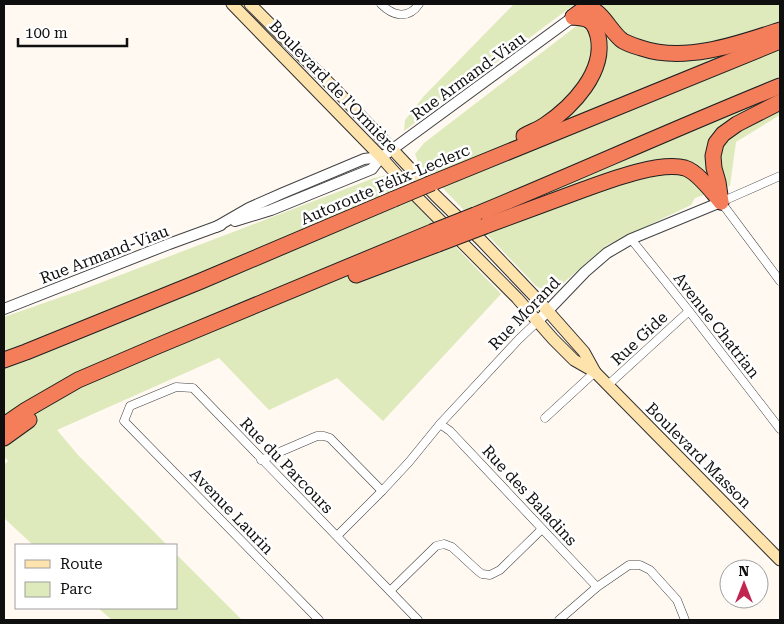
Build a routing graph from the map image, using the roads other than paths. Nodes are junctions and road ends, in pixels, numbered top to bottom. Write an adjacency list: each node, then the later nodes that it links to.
1 (232, 4): 11 (main road, Boulevard de l'Ormière)
2 (250, 4): 10 (main road, Boulevard de l'Ormière)
3 (381, 4): 4 (street)
4 (419, 4)
5 (573, 17): 6 (highway); 10 (street, Rue Armand-Viau); 13 (highway)
6 (780, 30)
7 (780, 41): 13 (highway, Autoroute Félix-Leclerc)
8 (780, 86): 15 (highway)
9 (780, 102): 14 (highway)
10 (393, 150): 11 (street, Rue Armand-Viau); 21 (main road, Boulevard de l'Ormière)
11 (381, 157): 20 (street, Rue Armand-Viau); 23 (main road, Boulevard de l'Ormière)
12 (780, 176): 14 (street, Rue Morand)
13 (432, 183): 25 (highway, Autoroute Félix-Leclerc, bridge)
14 (721, 202): 15 (highway); 17 (street, Rue Morand); 18 (street)
15 (480, 221): 16 (highway, bridge)
16 (435, 238): 19 (highway); 24 (highway)
17 (631, 239): 21 (street, Rue Morand); 22 (street, Avenue Chatrian)
18 (780, 281)
19 (320, 288): 24 (highway); 35 (highway)
20 (4, 309)
21 (548, 311): 23 (street, Rue Morand); 26 (main road, Boulevard Masson)
22 (689, 311): 28 (street, Rue Gide); 33 (street, Avenue Chatrian)
23 (538, 320): 26 (main road, Boulevard Masson); 31 (street, Rue Morand)
24 (217, 321): 27 (highway)
25 (4, 360)
26 (595, 372): 28 (main road, Boulevard Masson); 29 (street)
27 (78, 380): 32 (highway); 34 (highway)
28 (608, 385): 40 (main road, Boulevard Masson)
29 (545, 418)
30 (124, 421): 36 (street, Rue du Parcours); 43 (street, Avenue Laurin)
31 (440, 424): 37 (street, Rue Morand); 38 (street, Rue des Baladins)
32 (4, 425)
33 (780, 429)
34 (4, 432)
35 (4, 438)
36 (261, 460): 37 (street); 39 (street, Rue du Parcours)
37 (382, 491): 39 (street, Rue Morand)
38 (542, 529): 41 (street, Rue des Baladins); 42 (street)
39 (337, 536): 42 (street, Rue du Parcours)
40 (780, 560)
41 (597, 587): 45 (street); 46 (street)
42 (390, 591): 44 (street, Rue du Parcours)
43 (319, 620)
44 (418, 620)
45 (559, 620)
46 (685, 620)

